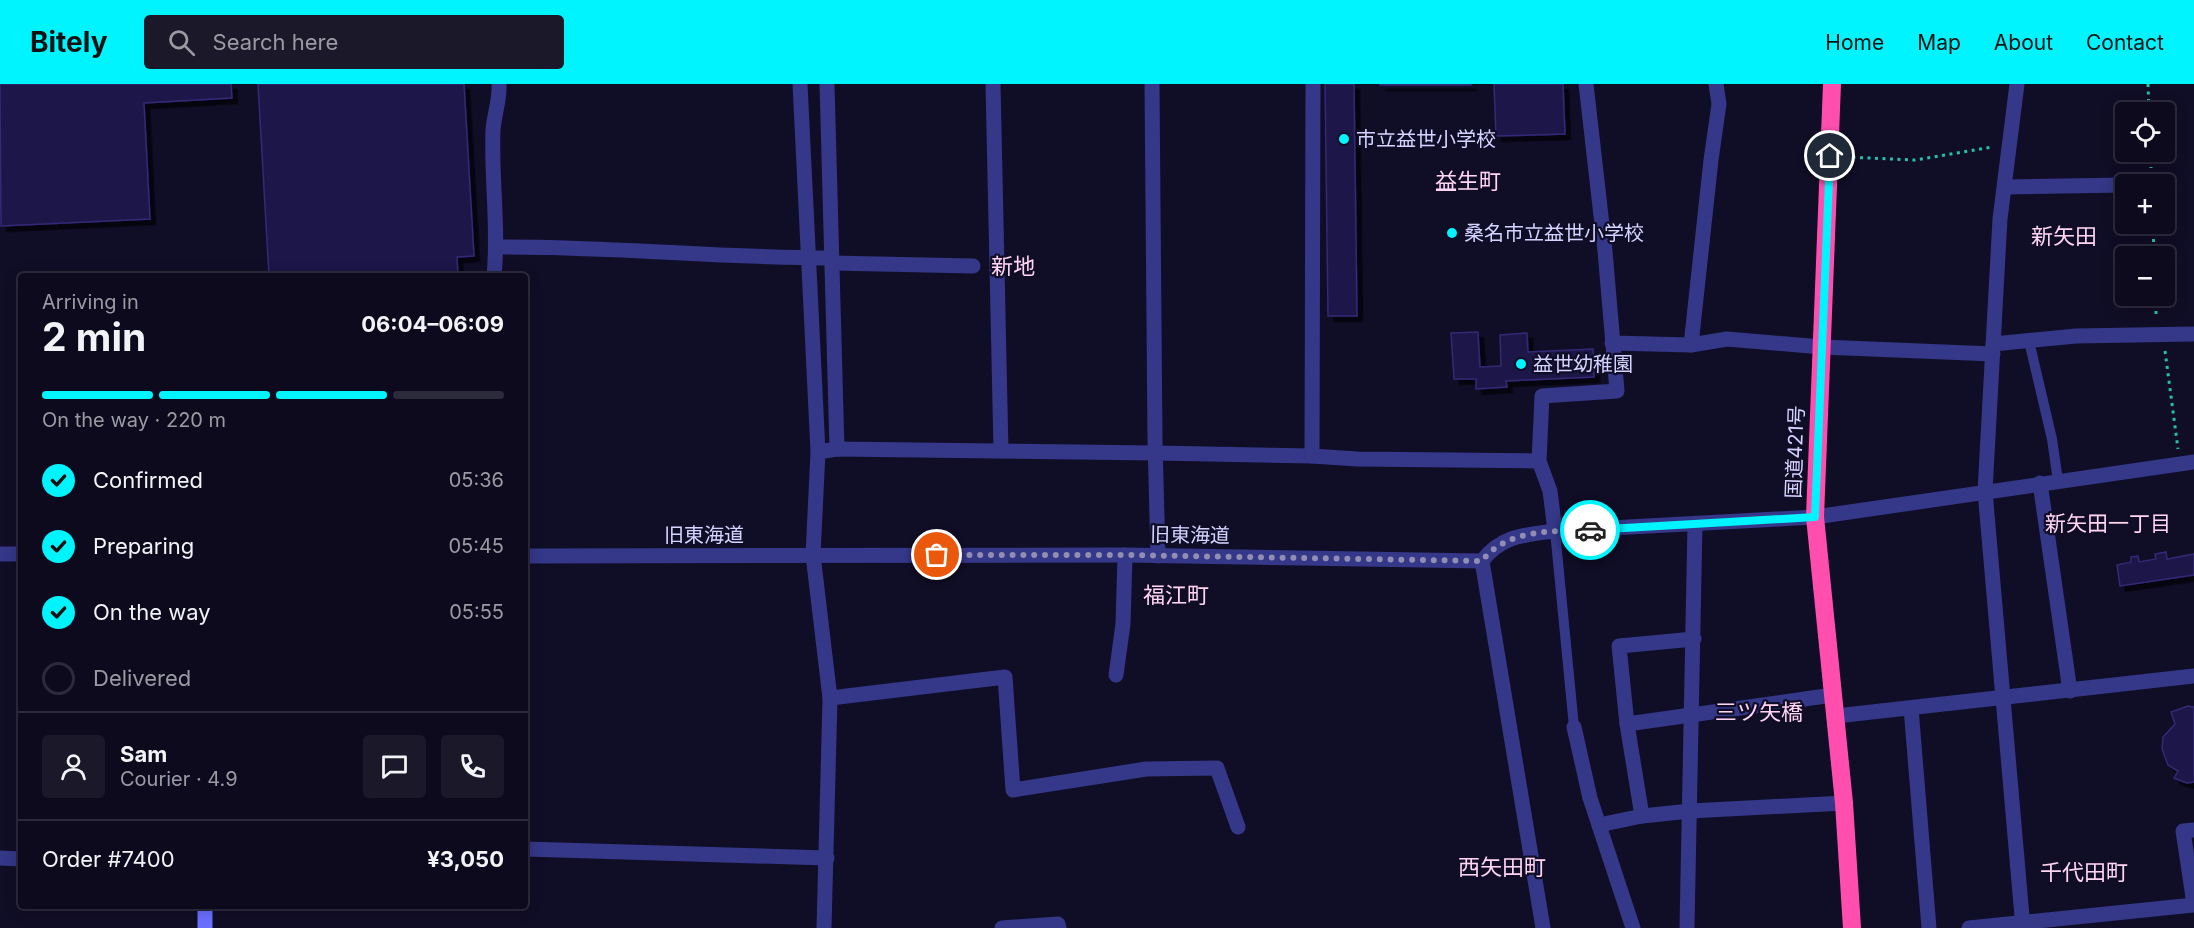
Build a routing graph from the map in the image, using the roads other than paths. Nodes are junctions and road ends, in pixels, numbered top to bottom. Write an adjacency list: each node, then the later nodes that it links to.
1 (500, 84): 13 (street)
2 (800, 84): 14 (street)
3 (826, 84): 15 (street)
4 (993, 84): 25 (street)
5 (1152, 84): 27 (street)
6 (1313, 84): 28 (street)
7 (1586, 84): 20 (street)
8 (1716, 84): 21 (street)
9 (1832, 84): 22 (highway, 国道421号)
10 (2017, 84): 12 (street)
11 (2115, 185): 12 (street)
12 (2005, 187): 23 (street)
13 (497, 247): 14 (street); 17 (street)
14 (810, 258): 15 (street); 26 (street)
15 (832, 261): 16 (street); 24 (street)
16 (973, 266)
17 (494, 273)
18 (2194, 334): 19 (street)
19 (2029, 341): 23 (street); 31 (lane)
20 (1612, 343): 21 (street); 29 (street)
21 (1691, 345): 22 (street)
22 (1822, 347): 23 (street); 34 (highway, 国道421号)
23 (1993, 349): 33 (street)
24 (837, 449): 25 (street); 26 (street)
25 (1001, 451): 27 (street)
26 (818, 452): 39 (street)
27 (1156, 453): 28 (street); 42 (street)
28 (1312, 456): 29 (street)
29 (1539, 461): 36 (street)
30 (2187, 463): 31 (street)
31 (2058, 481): 32 (street)
32 (2040, 483): 33 (street); 47 (street)
33 (1985, 491): 34 (street); 50 (street)
34 (1815, 517): 35 (street); 48 (highway, 国道421号)
35 (1695, 524): 36 (street); 44 (street)
36 (1555, 531): 43 (street); 55 (lane)
37 (0, 554): 38 (street)
38 (18, 554)
39 (813, 555): 40 (street, 旧東海道); 41 (street, 旧東海道); 49 (street)
40 (1125, 555): 42 (street, 旧東海道); 45 (street)
41 (528, 556)
42 (1158, 556): 43 (street, 旧東海道)
43 (1482, 561): 74 (street)
44 (1694, 639): 52 (street); 54 (street)
45 (1116, 675)
46 (2194, 676): 47 (street)
47 (2070, 691): 50 (street)
48 (1833, 695): 52 (street); 53 (highway, 国道421号)
49 (830, 698): 60 (street); 64 (street)
50 (2004, 698): 51 (street); 69 (street)
51 (1911, 708): 53 (street); 78 (street)
52 (1692, 715): 54 (street); 57 (street)
53 (1836, 716): 56 (highway, 国道421号)
54 (1627, 723): 58 (street)
55 (1574, 728): 59 (street)
56 (1844, 803): 57 (street); 77 (highway, 国道421号)
57 (1690, 811): 58 (street); 76 (street)
58 (1642, 816): 59 (street)
59 (1599, 825): 75 (street)
60 (1238, 827)
61 (2194, 830): 66 (street)
62 (528, 849): 64 (street)
63 (0, 858): 65 (street)
64 (827, 858): 71 (street)
65 (18, 859)
66 (2194, 904): 68 (street)
67 (205, 909): 70 (street)
68 (2103, 922): 69 (street)
69 (2023, 925): 79 (street)
70 (205, 928)
71 (824, 928)
72 (1002, 928): 73 (street)
73 (1059, 928)
74 (1543, 928)
75 (1633, 928)
76 (1687, 928)
77 (1852, 928)
78 (1929, 928)
79 (1969, 928)

